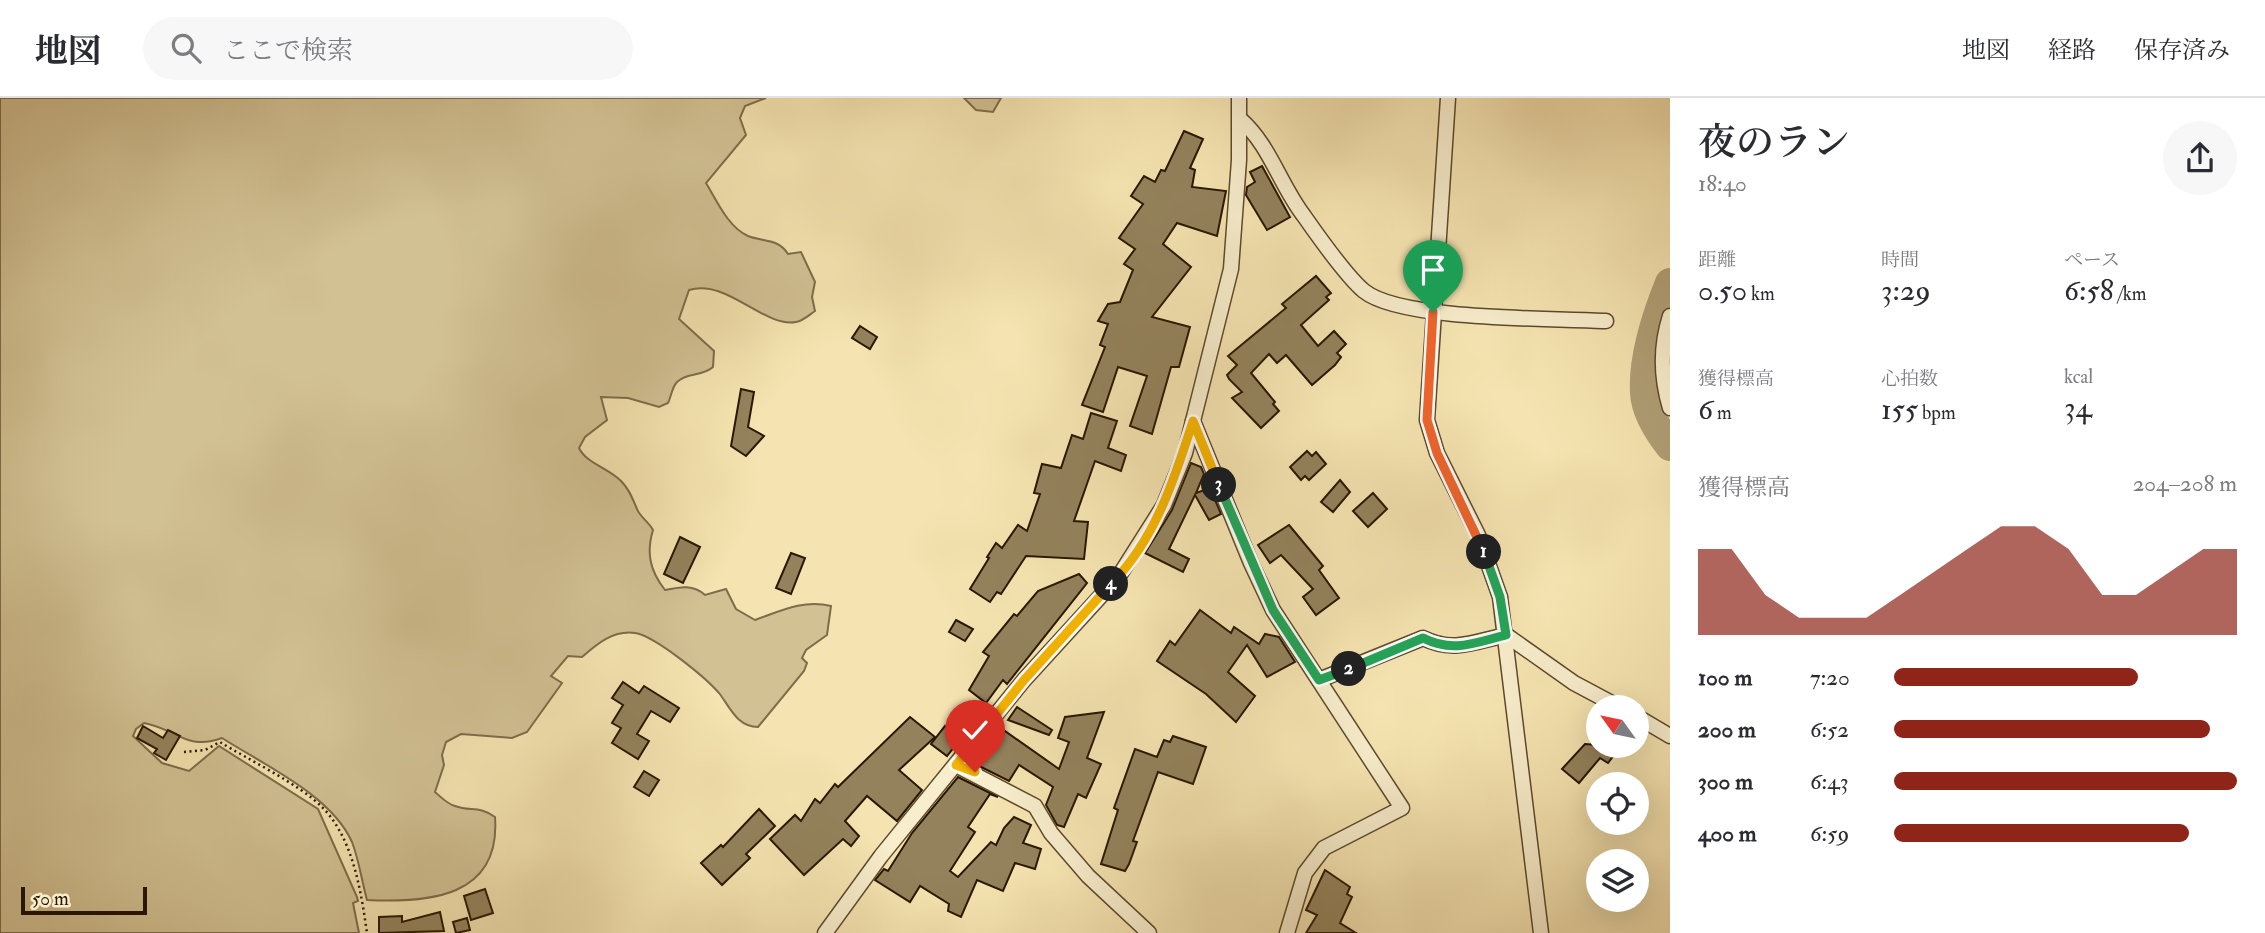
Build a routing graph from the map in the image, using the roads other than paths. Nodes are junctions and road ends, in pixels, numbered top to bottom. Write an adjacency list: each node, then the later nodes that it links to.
1 (1239, 98): 3 (street)
2 (1448, 98): 4 (street)
3 (1240, 120): 4 (street); 8 (street)
4 (1433, 312): 6 (street); 9 (street)
5 (1670, 316): 7 (street)
6 (1606, 321)
7 (1670, 408)
8 (1193, 421): 10 (street); 14 (street)
9 (1506, 635): 10 (street); 11 (street); 18 (street)
10 (1319, 680): 17 (street)
11 (1596, 695)
12 (1649, 724): 13 (street)
13 (1670, 736)
14 (956, 765): 15 (street); 16 (street)
15 (825, 933)
16 (1149, 933)
17 (1287, 933)
18 (1541, 933)

